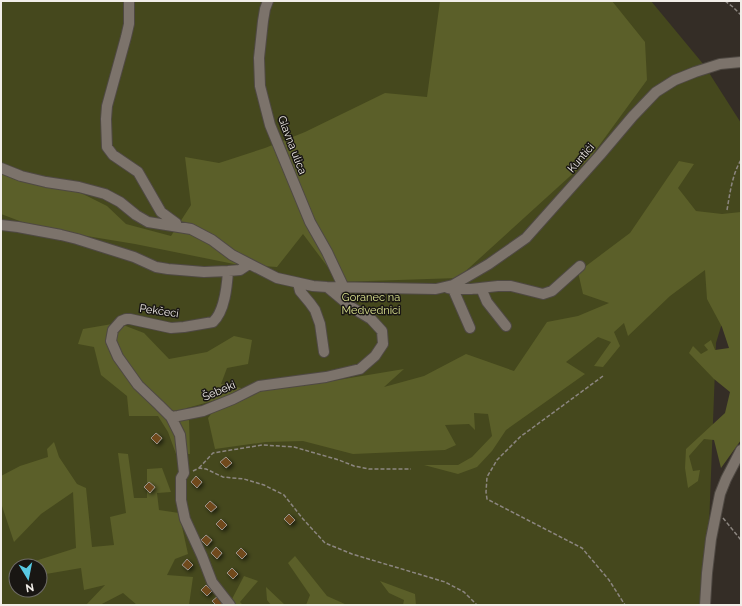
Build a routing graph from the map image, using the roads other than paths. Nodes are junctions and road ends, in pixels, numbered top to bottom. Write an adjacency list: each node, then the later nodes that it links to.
1 (129, 1): 6 (street)
2 (268, 1): 12 (street, Glavna ulica)
3 (741, 62): 13 (street, Kuntići)
4 (1, 168): 6 (street)
5 (1, 225): 9 (street)
6 (177, 226): 7 (street)
7 (249, 264): 9 (street); 10 (street)
8 (580, 266): 14 (street, Kuntići)
9 (228, 272): 18 (street, Pekčeci)
10 (298, 283): 11 (street); 17 (street)
11 (327, 287): 12 (street, Kuntići); 18 (street, Šebeki)
12 (344, 288): 13 (street, Kuntići)
13 (450, 288): 14 (street, Kuntići); 16 (street)
14 (481, 288): 15 (street)
15 (506, 326)
16 (470, 328)
17 (324, 352)
18 (171, 417): 20 (street)
19 (741, 450): 21 (street)
20 (230, 605)
21 (705, 605)

